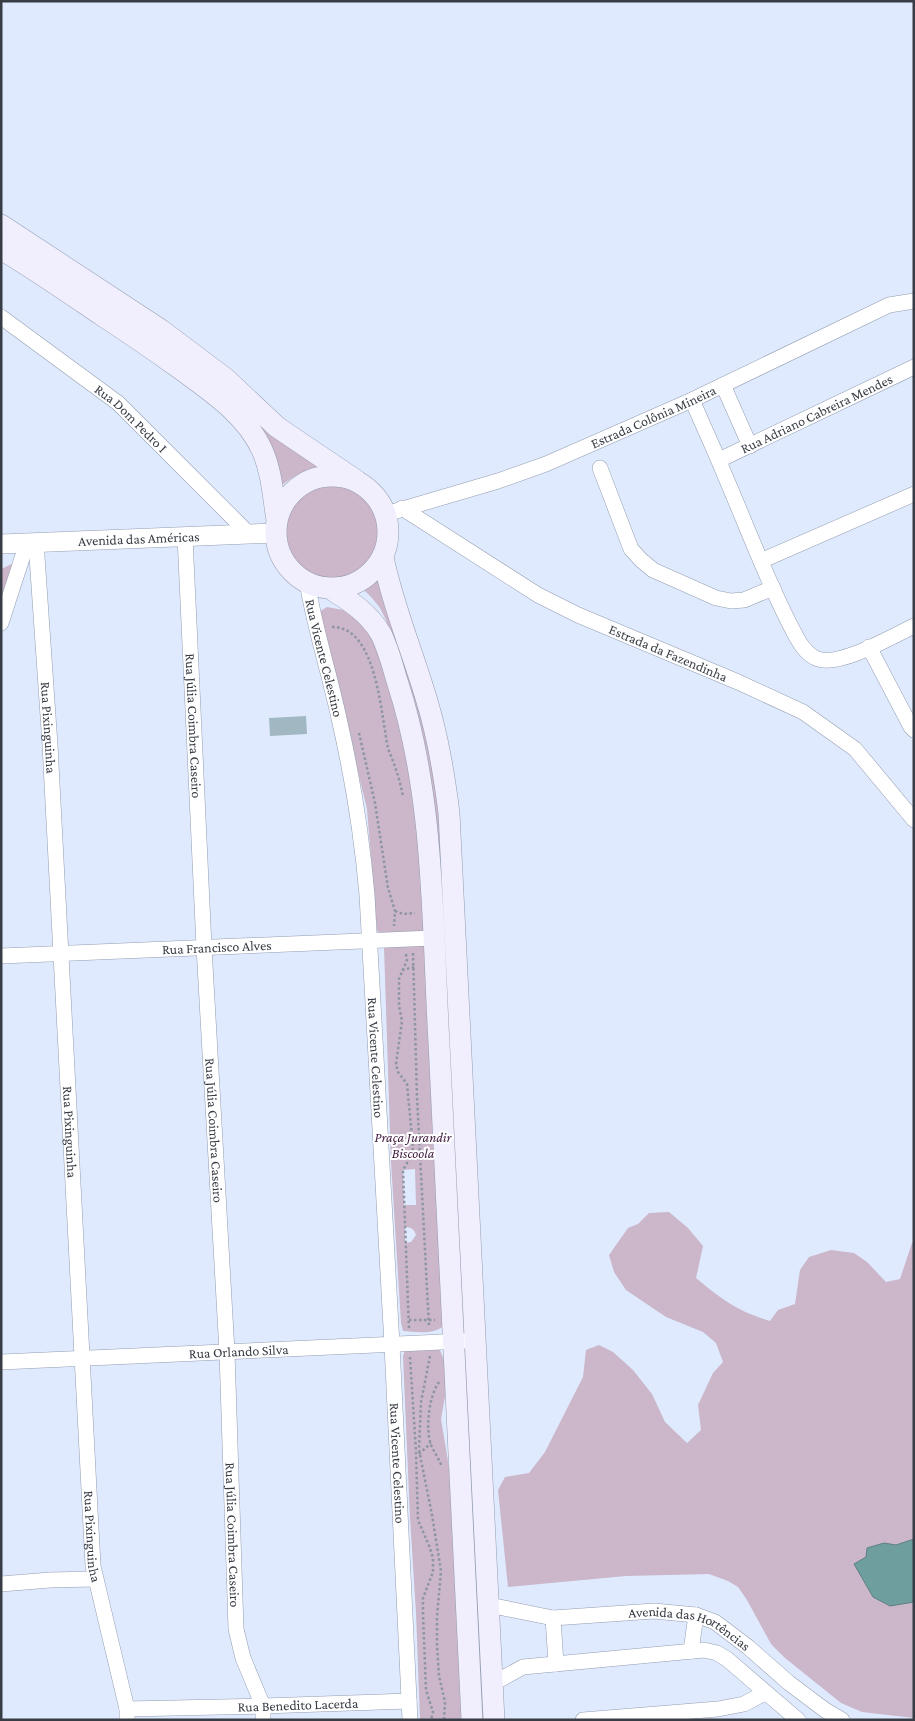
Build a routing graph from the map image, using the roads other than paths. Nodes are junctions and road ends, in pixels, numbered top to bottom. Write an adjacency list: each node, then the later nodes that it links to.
1 (1, 225): 11 (main road)
2 (1, 249): 14 (main road)
3 (914, 301): 6 (street, Estrada Colônia Mineira)
4 (1, 317): 15 (street, Rua Dom Pedro I)
5 (914, 367): 8 (street, Rua Adriano Cabreira Mendes)
6 (723, 385): 7 (street, Estrada Colônia Mineira); 8 (street)
7 (692, 400): 9 (street); 13 (street, Estrada Colônia Mineira)
8 (750, 446): 9 (street, Rua Adriano Cabreira Mendes)
9 (719, 460): 20 (street)
10 (600, 468): 23 (street)
11 (357, 481): 13 (main road); 14 (main road)
12 (914, 494): 20 (street)
13 (394, 511): 19 (main road); 28 (street, Estrada da Fazendinha)
14 (276, 526): 15 (street, Avenida das Américas); 21 (main road)
15 (248, 533): 16 (street, Avenida das Américas)
16 (185, 537): 17 (street, Avenida das Américas); 31 (street, Rua Júlia Coimbra Caseiro)
17 (32, 543): 18 (street, Avenida das Américas); 24 (street); 32 (street, Rua Pixinguinha)
18 (1, 544)
19 (382, 557): 22 (main road); 34 (main road)
20 (761, 561): 23 (street)
21 (307, 582): 22 (main road); 30 (street, Rua Vicente Celestino)
22 (330, 588): 29 (main road)
23 (773, 588): 26 (street)
24 (1, 623)
25 (914, 626): 26 (street)
26 (869, 647): 27 (street)
27 (914, 730)
28 (914, 820)
29 (433, 938): 30 (street, Rua Francisco Alves); 34 (main road)
30 (370, 940): 31 (street, Rua Francisco Alves); 35 (street, Rua Vicente Celestino)
31 (204, 947): 32 (street, Rua Francisco Alves); 36 (street, Rua Júlia Coimbra Caseiro)
32 (61, 954): 33 (street, Rua Francisco Alves); 37 (street, Rua Pixinguinha)
33 (1, 956)
34 (465, 1341): 35 (street, Rua Orlando Silva); 41 (main road); 54 (main road)
35 (392, 1345): 36 (street, Rua Orlando Silva); 49 (street, Rua Vicente Celestino)
36 (227, 1352): 37 (street, Rua Orlando Silva); 50 (street, Rua Júlia Coimbra Caseiro)
37 (82, 1359): 38 (street, Rua Orlando Silva); 39 (street, Rua Pixinguinha)
38 (1, 1362)
39 (95, 1579): 40 (street); 51 (street, Rua Pixinguinha)
40 (1, 1584)
41 (489, 1605): 43 (street, Avenida das Hortências); 46 (main road)
42 (696, 1615): 43 (street, Avenida das Hortências); 44 (street); 48 (street, Avenida das Hortências)
43 (553, 1618): 45 (street)
44 (691, 1651): 45 (street, Avenida das Hortências); 47 (street, Avenida das Hortências)
45 (556, 1664): 46 (street, Avenida das Hortências)
46 (492, 1684): 55 (main road)
47 (765, 1693): 52 (street, Avenida das Hortências); 56 (street)
48 (806, 1696): 52 (street, Avenida das Hortências); 57 (street, Avenida das Hortências)
49 (409, 1700): 50 (street, Rua Benedito Lacerda); 53 (street, Rua Vicente Celestino)
50 (263, 1713): 51 (street, Rua Benedito Lacerda)
51 (127, 1714)
52 (794, 1716)
53 (410, 1720)
54 (472, 1720)
55 (494, 1720)
56 (583, 1720)
57 (842, 1720)

